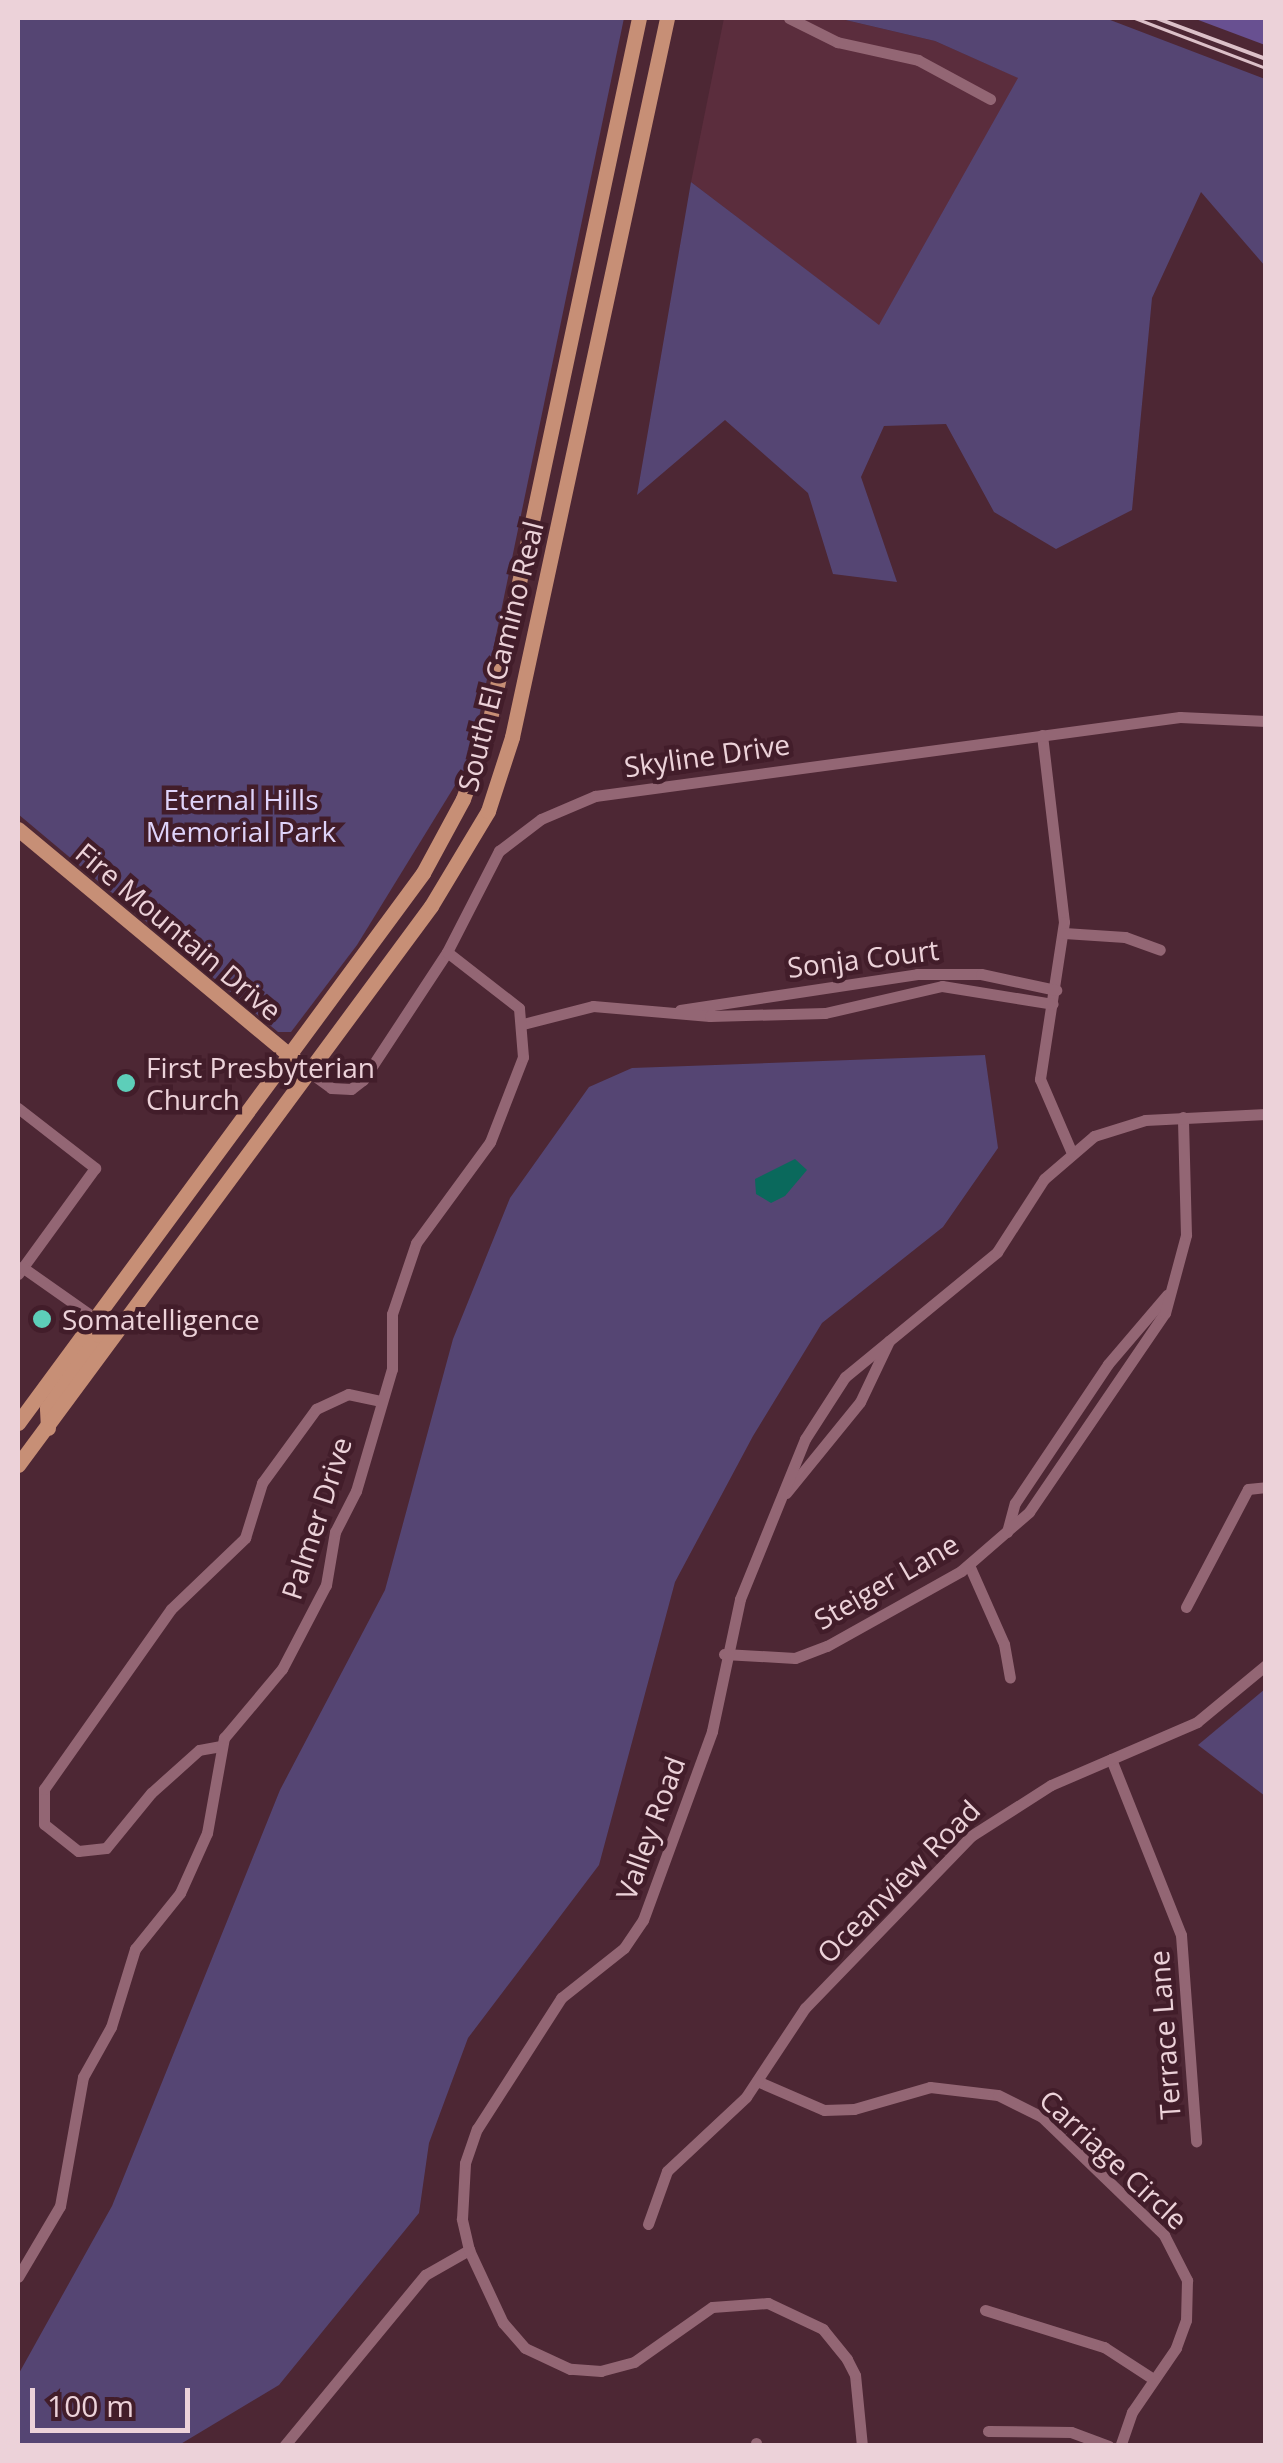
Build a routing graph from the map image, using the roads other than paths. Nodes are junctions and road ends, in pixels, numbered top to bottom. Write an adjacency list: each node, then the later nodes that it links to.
1 (639, 18): 15 (main road, South El Camino Real)
2 (667, 18): 16 (main road, South El Camino Real)
3 (789, 18): 4 (street)
4 (990, 98)
5 (1266, 721): 6 (street, Skyline Drive)
6 (1042, 734): 8 (street); 10 (street, Skyline Drive)
7 (18, 829): 15 (main road, Fire Mountain Drive)
8 (1064, 933): 9 (street); 11 (street)
9 (1160, 950)
10 (446, 952): 14 (street); 16 (street, Skyline Drive)
11 (1056, 990): 12 (street); 13 (street, Sonja Court)
12 (1053, 1004): 13 (street, Sonja Court); 20 (street)
13 (676, 1010): 14 (street, Sonja Court)
14 (523, 1024): 25 (street, Palmer Drive)
15 (288, 1056): 16 (main road, Fire Mountain Drive); 23 (main road, South El Camino Real)
16 (308, 1071): 27 (main road, South El Camino Real)
17 (18, 1108): 21 (street)
18 (1266, 1114): 19 (street, Valley Road)
19 (1183, 1117): 20 (street, Valley Road); 22 (street, Steiger Lane)
20 (1071, 1151): 24 (street, Valley Road)
21 (20, 1270): 23 (street)
22 (1168, 1295): 31 (street, Steiger Lane); 31 (street, Steiger Lane)
23 (96, 1319): 26 (main road, South El Camino Real); 27 (main road)
24 (889, 1341): 30 (street, Valley Road); 30 (street, Valley Road)
25 (381, 1401): 37 (street, Palmer Drive); 37 (street)
26 (18, 1423)
27 (48, 1428): 28 (main road, South El Camino Real)
28 (18, 1465)
29 (1266, 1487): 33 (street)
30 (785, 1494): 34 (street, Valley Road)
31 (1006, 1532): 32 (street, Steiger Lane)
32 (969, 1565): 34 (street, Steiger Lane); 36 (street)
33 (1186, 1607)
34 (724, 1654): 42 (street, Valley Road)
35 (1266, 1665): 38 (street, Oceanview Road)
36 (1010, 1678)
37 (221, 1746): 43 (street, Palmer Drive)
38 (1111, 1760): 39 (street, Oceanview Road); 40 (street, Terrace Lane)
39 (757, 2081): 41 (street, Oceanview Road); 45 (street, Carriage Circle)
40 (1196, 2141)
41 (648, 2224)
42 (469, 2250): 47 (street); 48 (street)
43 (18, 2277)
44 (985, 2310): 45 (street)
45 (1153, 2379): 50 (street, Carriage Circle)
46 (988, 2431): 49 (street)
47 (292, 2443)
48 (862, 2446)
49 (1109, 2446)
50 (1120, 2446)

